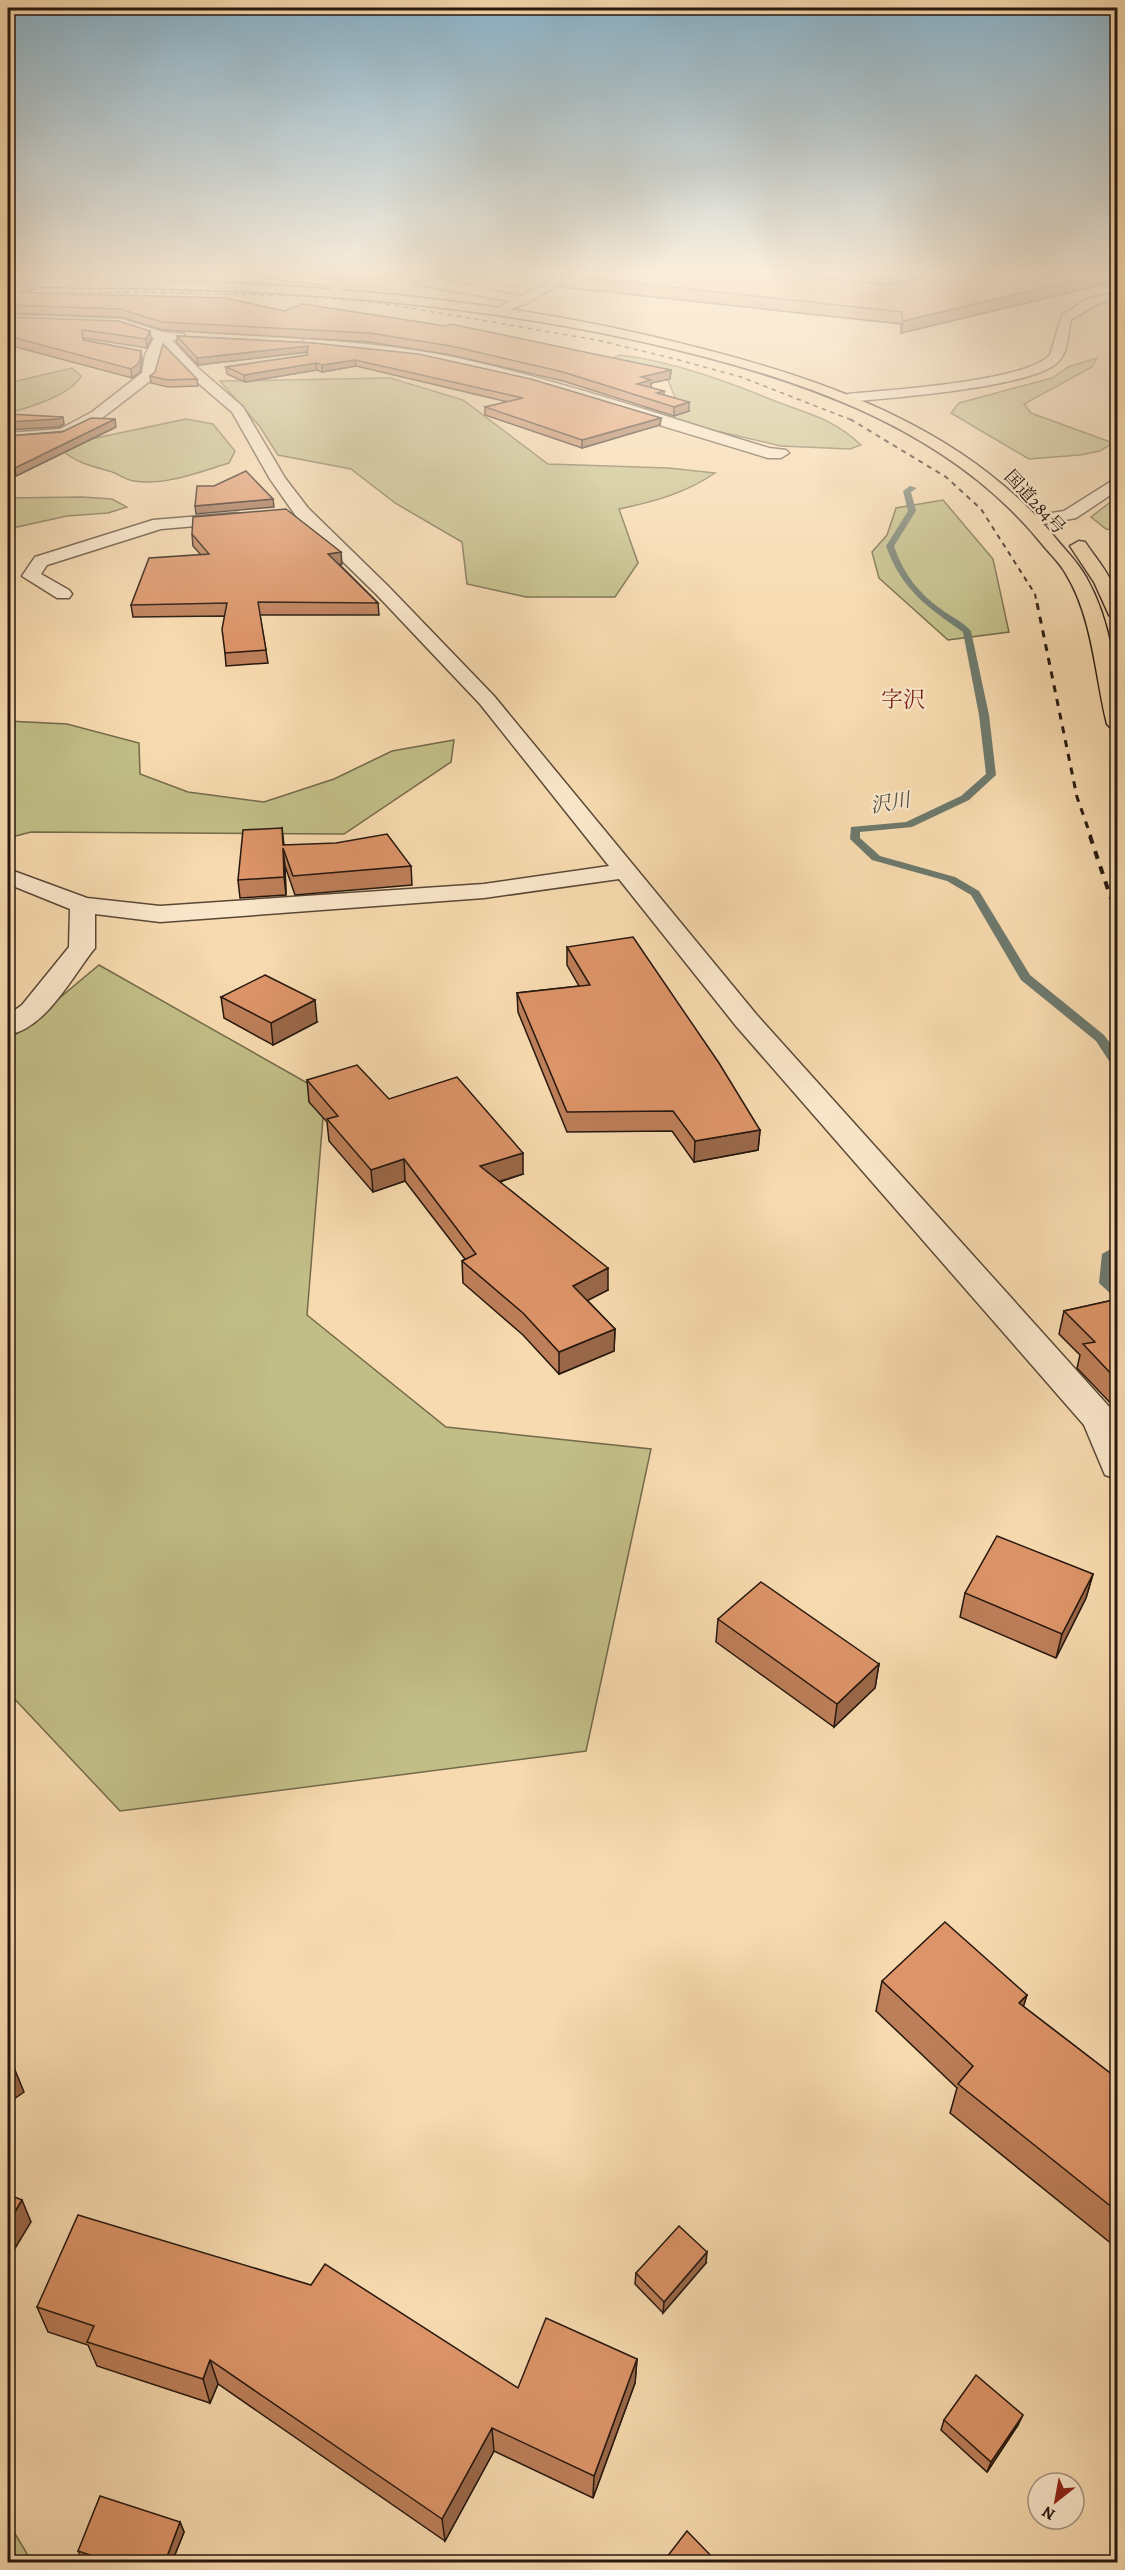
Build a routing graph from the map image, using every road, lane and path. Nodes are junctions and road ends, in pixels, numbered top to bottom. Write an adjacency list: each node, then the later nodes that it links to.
1 (123, 395): 9 (street)
2 (226, 395): 14 (street)
3 (585, 395): 11 (street)
4 (837, 395): 8 (highway, 国道284号)
5 (868, 395): 7 (highway, 国道284号)
6 (879, 395): 7 (street)
7 (871, 396): 8 (street); 10 (highway, 国道284号)
8 (848, 399): 17 (highway, 国道284号)
9 (8, 437)
10 (967, 447)
11 (781, 453)
12 (1118, 482): 18 (street)
13 (1046, 506): 18 (highway, 国道284号)
14 (302, 512): 15 (street); 22 (street)
15 (278, 514)
16 (254, 516): 19 (street)
17 (1033, 520): 18 (street); 21 (highway, 国道284号)
18 (1065, 529): 20 (highway, 国道284号)
19 (63, 594)
20 (1118, 615)
21 (1118, 724)
22 (626, 871): 24 (street); 26 (street)
23 (8, 876): 24 (street)
24 (83, 905): 25 (street)
25 (8, 1028)
26 (1118, 1466)

